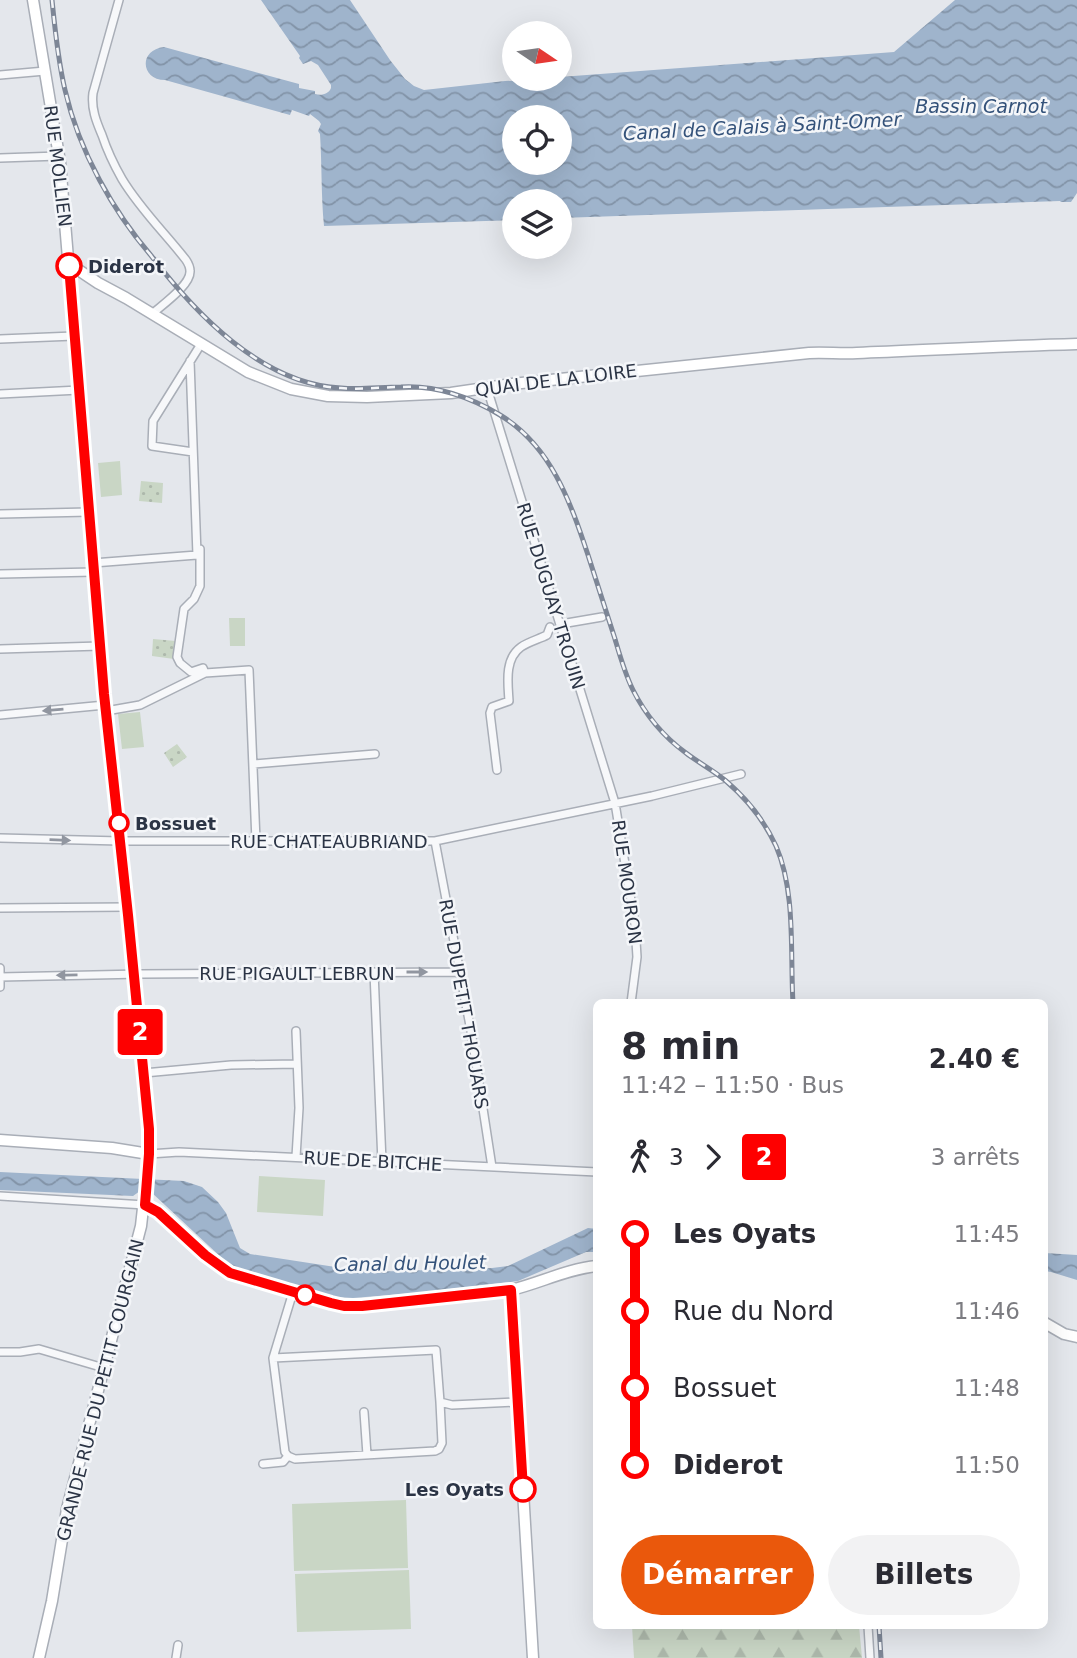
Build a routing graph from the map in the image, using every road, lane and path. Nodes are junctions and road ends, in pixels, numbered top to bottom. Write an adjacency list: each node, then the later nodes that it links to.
1 (33, 0): 3 (street, RUE MOLLIEN)
2 (119, 0): 8 (street)
3 (45, 71): 4 (street); 5 (street, RUE MOLLIEN)
4 (0, 75)
5 (59, 156): 6 (street); 7 (street, RUE MOLLIEN)
6 (0, 158)
7 (68, 263): 8 (street, QUAI DE LA LOIRE); 9 (street, RUE MOLLIEN)
8 (152, 314): 11 (street, QUAI DE LA LOIRE)
9 (74, 335): 10 (street); 15 (street, RUE MOLLIEN)
10 (0, 339)
11 (201, 344): 13 (street); 14 (street, QUAI DE LA LOIRE)
12 (1077, 344): 14 (street, QUAI DE LA LOIRE)
13 (190, 361): 17 (street); 17 (street)
14 (487, 388): 24 (street, RUE DUGUAY TROUIN)
15 (79, 390): 16 (street); 18 (street, RUE MOLLIEN)
16 (0, 394)
17 (193, 452): 20 (street)
18 (89, 512): 19 (street); 21 (street, RUE MOLLIEN)
19 (0, 514)
20 (197, 551): 21 (street); 28 (street)
21 (94, 567): 22 (street); 26 (street, RUE MOLLIEN)
22 (0, 574)
23 (603, 617): 24 (street)
24 (561, 624): 35 (street, RUE DUGUAY TROUIN)
25 (550, 627): 33 (street)
26 (100, 646): 27 (street); 29 (street, RUE MOLLIEN)
27 (0, 649)
28 (205, 673): 29 (street); 32 (street)
29 (106, 708): 30 (street, one-way to 30); 37 (street, RUE MOLLIEN)
30 (0, 715)
31 (375, 754): 32 (street)
32 (253, 764): 38 (street)
33 (497, 770)
34 (741, 774): 35 (street, RUE CHATEAUBRIAND)
35 (615, 803): 39 (street, RUE CHATEAUBRIAND); 48 (street, RUE MOURON)
36 (0, 838): 37 (street, RUE CHATEAUBRIAND, one-way to 37)
37 (120, 841): 38 (street, RUE CHATEAUBRIAND); 41 (street, RUE MOLLIEN)
38 (256, 841): 39 (street, RUE CHATEAUBRIAND)
39 (435, 841): 44 (street, RUE DUPETIT THOUARS)
40 (0, 908): 41 (street)
41 (128, 908): 45 (street, RUE MOLLIEN)
42 (0, 968): 46 (street)
43 (374, 972): 44 (street, RUE PIGAULT LEBRUN, one-way to 44); 45 (street, RUE PIGAULT LEBRUN); 55 (street)
44 (460, 972): 56 (street, RUE DUPETIT THOUARS)
45 (134, 974): 46 (street, RUE PIGAULT LEBRUN, one-way to 46); 51 (street, RUE MOLLIEN)
46 (0, 977): 47 (street)
47 (0, 987)
48 (631, 999)
49 (296, 1031): 50 (street)
50 (297, 1065): 51 (street); 54 (street)
51 (144, 1073): 53 (street, RUE MOLLIEN)
52 (0, 1140): 53 (street)
53 (149, 1154): 54 (street, RUE DE BITCHE); 57 (street, RUE MOLLIEN)
54 (296, 1157): 55 (street, RUE DE BITCHE)
55 (382, 1162): 56 (street, RUE DE BITCHE)
56 (492, 1167): 58 (street, RUE DE BITCHE)
57 (147, 1169): 60 (street, GRANDE RUE DU PETIT COURGAIN)
58 (593, 1172)
59 (0, 1196): 60 (street)
60 (145, 1199): 63 (street); 68 (street, GRANDE RUE DU PETIT COURGAIN)
61 (593, 1267): 62 (street)
62 (511, 1290): 63 (street); 70 (street)
63 (293, 1292): 67 (street)
64 (1048, 1325): 65 (street)
65 (1077, 1337)
66 (0, 1352): 68 (street)
67 (273, 1358): 69 (street); 73 (street)
68 (104, 1368): 77 (street, GRANDE RUE DU PETIT COURGAIN)
69 (440, 1402): 70 (street); 72 (street)
70 (517, 1402): 79 (street)
71 (364, 1412): 72 (street)
72 (367, 1455): 73 (street)
73 (288, 1456): 74 (street)
74 (263, 1464)
75 (868, 1629): 80 (street)
76 (178, 1645): 78 (street)
77 (39, 1658)
78 (176, 1658)
79 (533, 1658)
80 (870, 1658)

